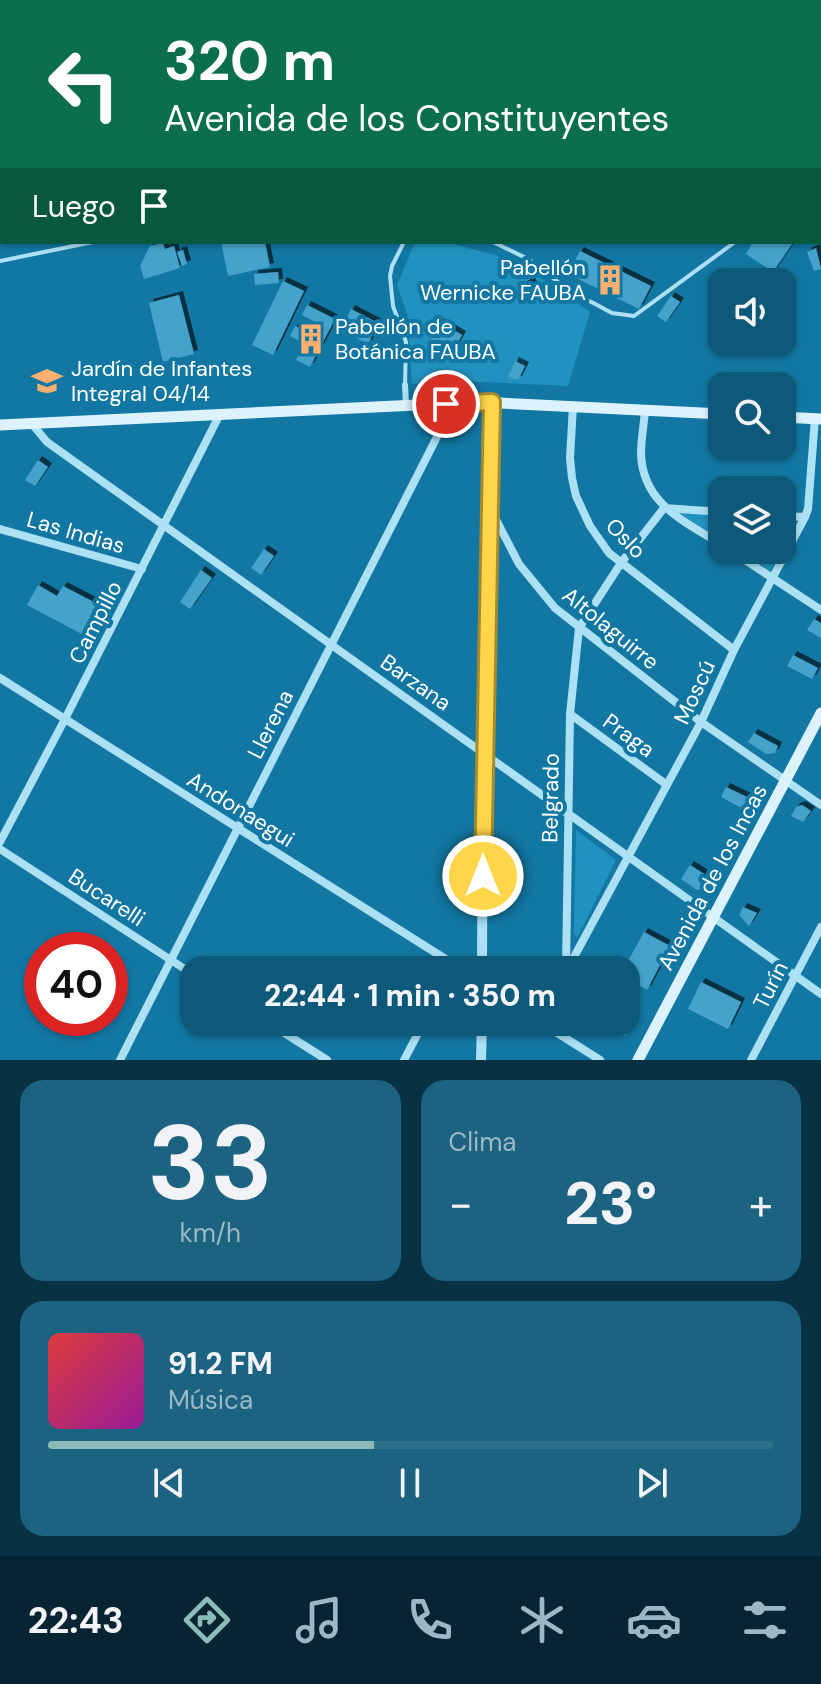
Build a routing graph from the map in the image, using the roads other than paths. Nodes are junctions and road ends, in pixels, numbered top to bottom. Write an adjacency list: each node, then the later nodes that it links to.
1 (83, 244): 5 (lane)
2 (403, 244): 6 (lane)
3 (497, 244): 4 (lane)
4 (732, 244)
5 (0, 261)
6 (405, 385): 9 (street)
7 (492, 402): 8 (main road); 10 (main road); 18 (street)
8 (446, 404): 9 (main road); 32 (street, Llerena)
9 (406, 405): 13 (main road)
10 (573, 406): 11 (main road); 26 (street, Oslo)
11 (645, 410): 12 (main road); 19 (street)
12 (708, 413)
13 (219, 416): 16 (main road); 23 (street, Campillo)
14 (796, 418): 15 (main road)
15 (818, 419): 22 (street, Moscú)
16 (32, 424): 17 (main road); 23 (street, Barzana)
17 (0, 425)
18 (489, 505): 31 (street, Altolaguirre); 39 (street)
19 (664, 508): 20 (street); 25 (street); 26 (street)
20 (708, 511)
21 (796, 517): 22 (street)
22 (805, 517): 29 (street, Moscú)
23 (164, 523): 28 (street, Campillo); 32 (street, Barzana)
24 (0, 529): 28 (street, Las Indias)
25 (708, 536)
26 (621, 563): 31 (street); 33 (street, Oslo)
27 (752, 564): 29 (street)
28 (142, 569): 37 (street, Campillo)
29 (774, 578): 30 (street); 33 (street, Moscú)
30 (821, 610)
31 (579, 628): 36 (street, Belgrado); 38 (street, Altolaguirre)
32 (332, 644): 39 (street, Barzana); 44 (street, Llerena)
33 (734, 650): 38 (street, Moscú)
34 (0, 678): 37 (street, Andonaegui)
35 (821, 713): 40 (main road, Avenida de los Incas)
36 (570, 714): 41 (street, Praga); 43 (street, Belgrado)
37 (65, 719): 44 (street, Andonaegui); 45 (street, Campillo)
38 (701, 722): 40 (street, Altolaguirre); 41 (street, Moscú)
39 (483, 752): 43 (street, Barzana); 51 (street)
40 (786, 780): 42 (street, Altolaguirre); 48 (main road, Avenida de los Incas)
41 (667, 785): 47 (street, Moscú)
42 (821, 805)
43 (566, 813): 47 (street, Barzana); 52 (street, Belgrado)
44 (237, 828): 50 (street, Andonaegui); 54 (street, Llerena)
45 (0, 842)
46 (0, 849): 54 (street, Bucarelli)
47 (628, 858): 48 (street, Barzana); 53 (street, Moscú)
48 (714, 917): 56 (street, Barzana); 67 (main road, Avenida de los Incas)
49 (821, 927): 56 (street, Turín)
50 (438, 956)
51 (482, 956)
52 (566, 956)
53 (574, 956)
54 (171, 960): 55 (street, Bucarelli); 62 (street, Llerena)
55 (180, 966)
56 (795, 975): 57 (street, Barzana); 68 (street, Turín)
57 (821, 994)
58 (289, 1036): 63 (street)
59 (417, 1036): 64 (street)
60 (482, 1036): 65 (street)
61 (562, 1036): 66 (street)
62 (120, 1060)
63 (327, 1060)
64 (404, 1060)
65 (481, 1060)
66 (600, 1060)
67 (638, 1060)
68 (751, 1060)

